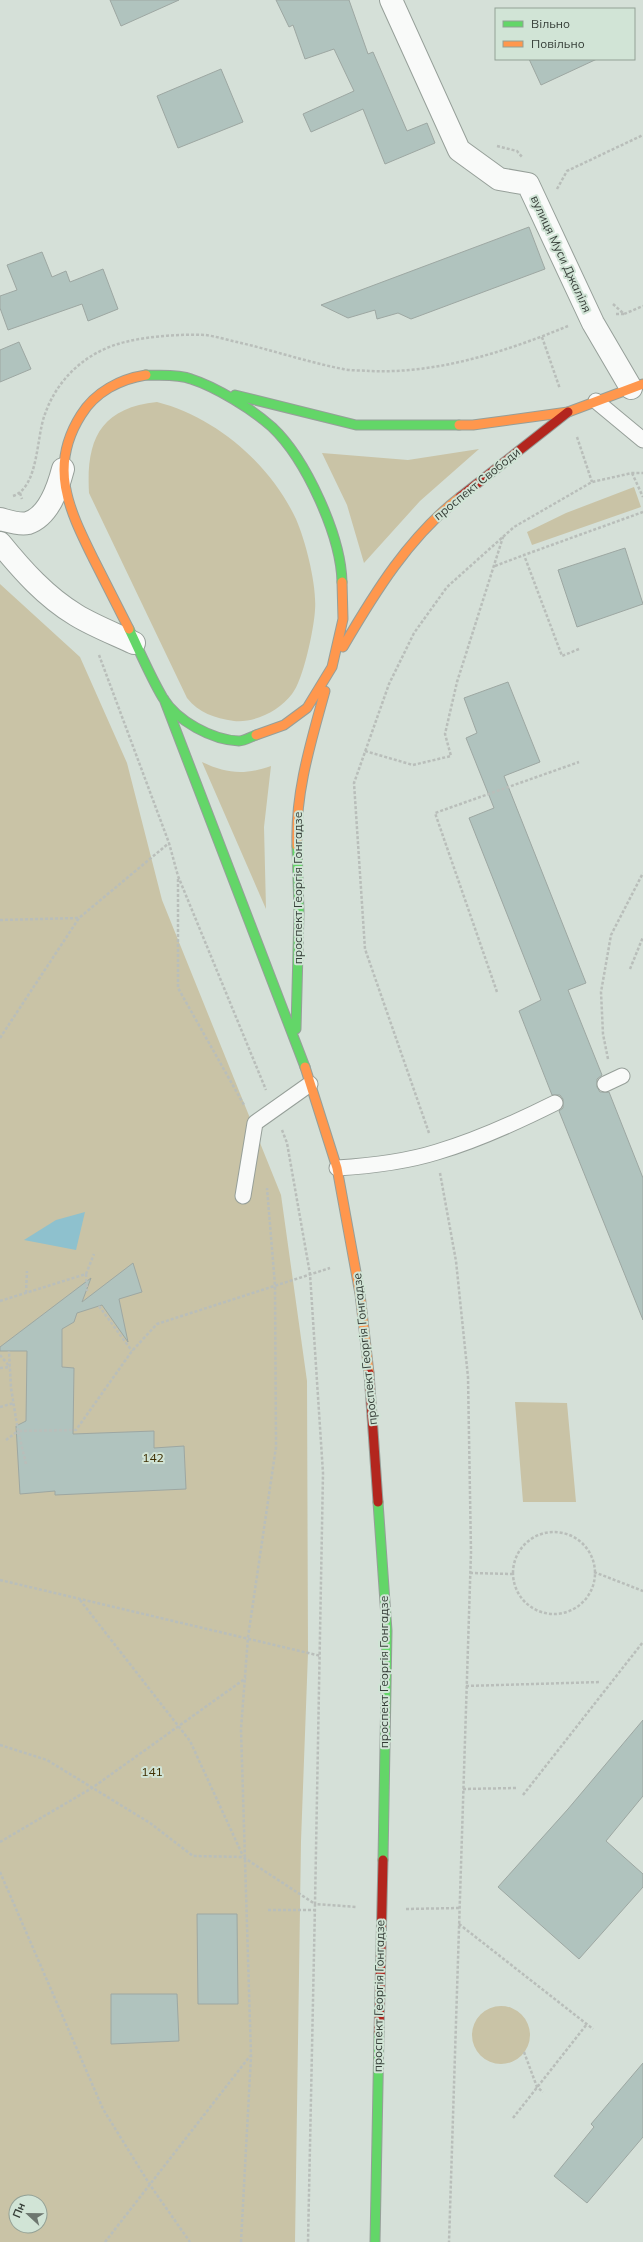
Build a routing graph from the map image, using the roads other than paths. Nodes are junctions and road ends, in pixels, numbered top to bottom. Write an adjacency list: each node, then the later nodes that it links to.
1 (391, 0): 2 (street, вулиця Муси Джаліля)
2 (637, 386): 4 (street, проспект Свободи)
3 (224, 393): 5 (street, проспект Свободи); 7 (street); 11 (street)
4 (596, 401): 5 (street, проспект Свободи); 6 (lane)
5 (568, 412): 11 (street, проспект Свободи)
6 (643, 440)
7 (63, 469): 8 (street); 10 (street)
8 (0, 519)
9 (0, 543): 10 (street)
10 (134, 643): 12 (street)
11 (332, 667): 12 (street); 13 (street, проспект Георгія Гонгадзе)
12 (164, 699): 13 (street, проспект Георгія Гонгадзе)
13 (296, 1040): 15 (street, проспект Георгія Гонгадзе)
14 (622, 1076): 16 (lane)
15 (310, 1084): 18 (street, проспект Георгія Гонгадзе); 19 (lane)
16 (605, 1084)
17 (555, 1103): 18 (lane)
18 (337, 1168): 20 (street, проспект Георгія Гонгадзе)
19 (243, 1196)
20 (375, 2242)

